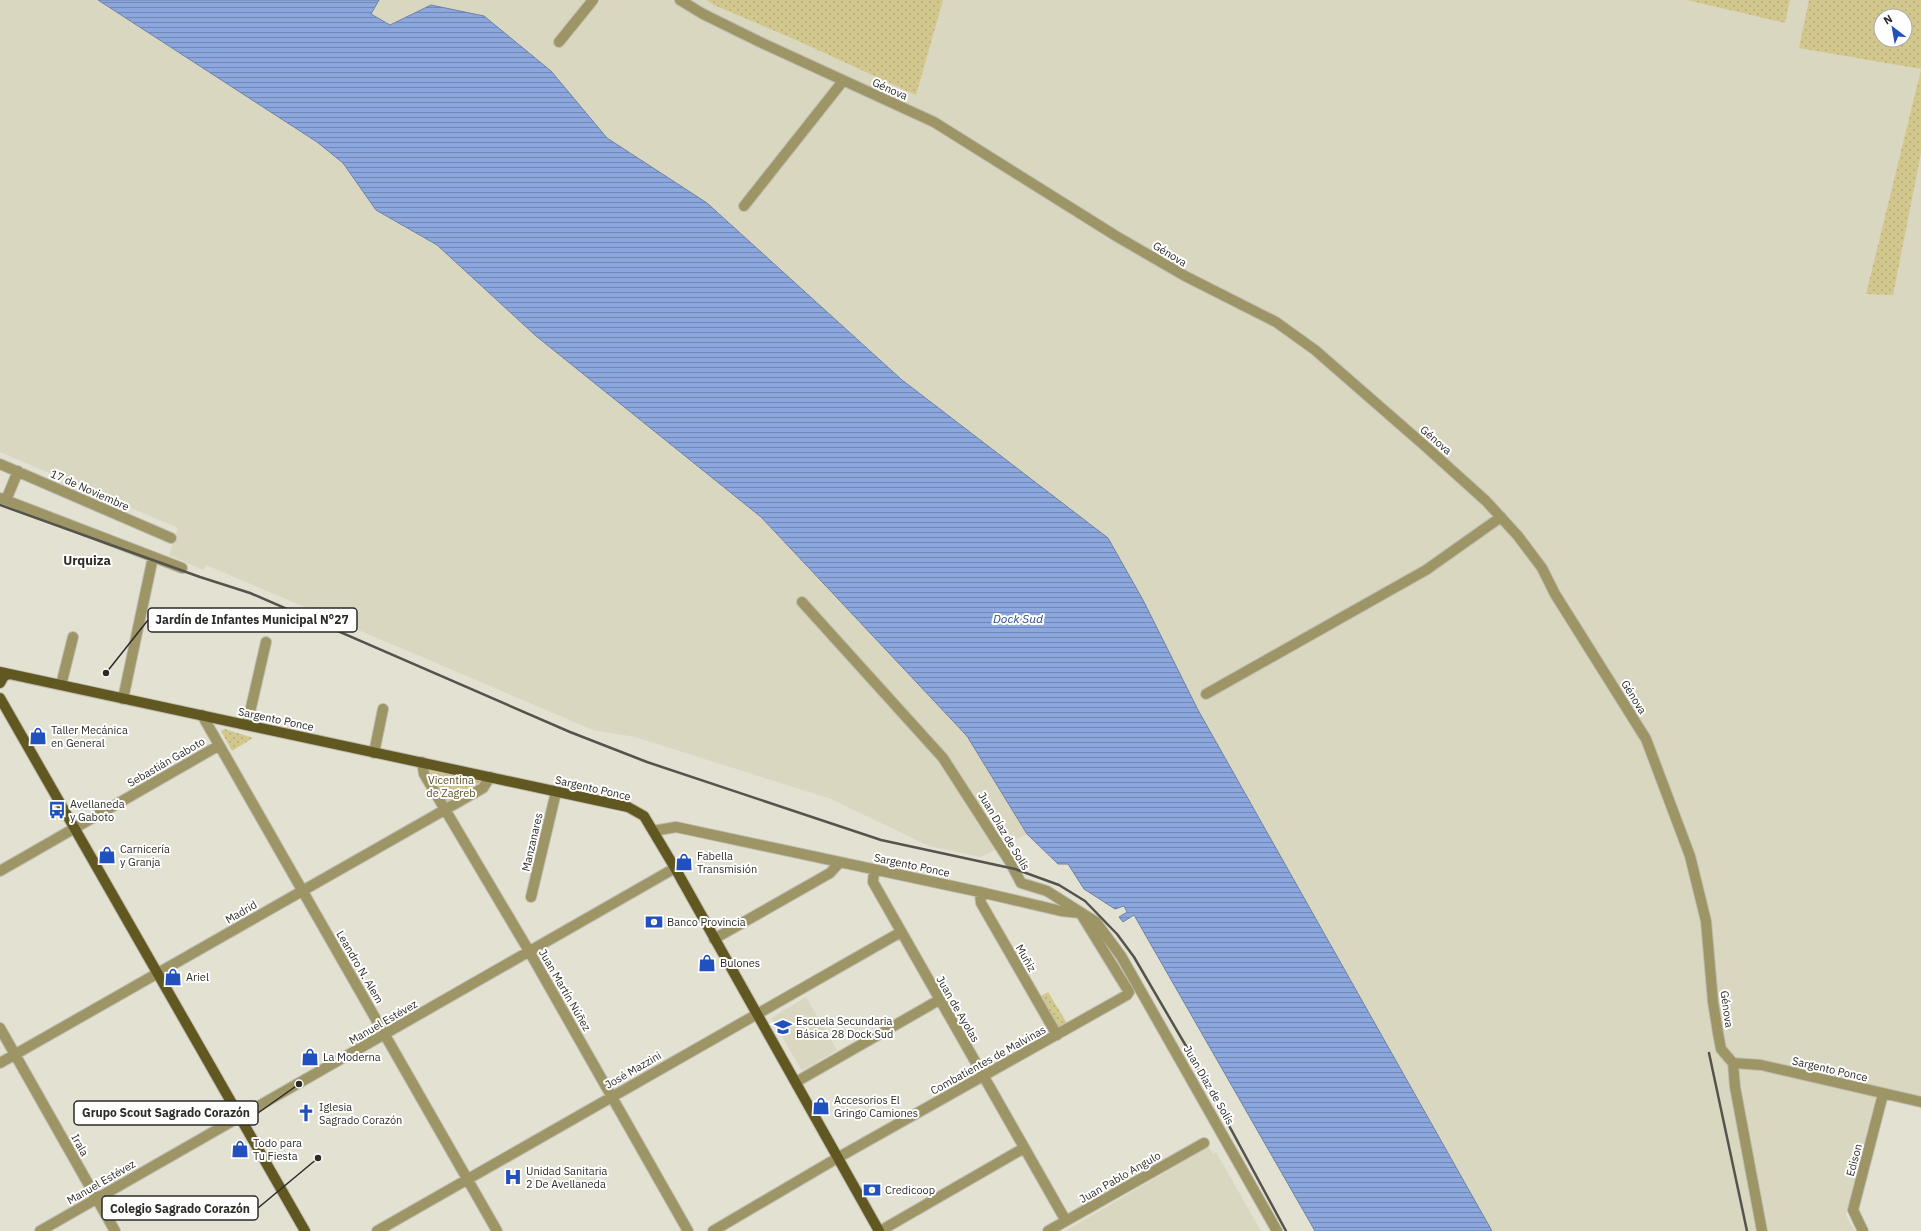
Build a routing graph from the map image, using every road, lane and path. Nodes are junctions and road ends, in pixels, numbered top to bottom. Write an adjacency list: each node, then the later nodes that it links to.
1 (593, 0): 3 (street)
2 (680, 0): 4 (street, Génova)
3 (559, 42)
4 (843, 81): 5 (street); 9 (street, Génova)
5 (744, 206)
6 (0, 464): 7 (street, 17 de Noviembre)
7 (18, 471): 8 (street); 10 (street, 17 de Noviembre)
8 (3, 499): 11 (street)
9 (1501, 517): 19 (street); 51 (street, Génova)
10 (171, 538)
11 (153, 557): 12 (street); 21 (street)
12 (182, 568)
13 (802, 602): 40 (street, Juan Díaz de Solís)
14 (73, 637): 18 (street)
15 (266, 642): 24 (street)
16 (4, 673): 17 (main road); 18 (main road, Sargento Ponce)
17 (0, 683)
18 (61, 685): 21 (main road, Sargento Ponce)
19 (1206, 694)
20 (0, 698): 31 (main road)
21 (123, 699): 23 (main road, Sargento Ponce)
22 (383, 709): 26 (street)
23 (202, 715): 24 (main road, Sargento Ponce); 25 (street, Leandro N. Alem)
24 (247, 725): 26 (main road, Sargento Ponce)
25 (218, 746): 31 (street, Sebastián Gaboto); 37 (street, Leandro N. Alem)
26 (374, 753): 27 (main road, Sargento Ponce)
27 (422, 762): 28 (main road, Sargento Ponce); 30 (street, Juan Martín Núñez)
28 (490, 777): 29 (main road, Sargento Ponce); 30 (street, Madrid)
29 (556, 792): 32 (main road, Sargento Ponce); 39 (street, Manzanares)
30 (446, 809): 37 (street, Madrid); 43 (street, Juan Martín Núñez)
31 (75, 828): 36 (street, Sebastián Gaboto); 44 (main road)
32 (653, 831): 33 (street, Sargento Ponce); 34 (main road)
33 (840, 862): 35 (street, Sargento Ponce); 42 (street)
34 (675, 868): 42 (main road); 43 (street, Manuel Estévez)
35 (874, 870): 38 (street, Sargento Ponce); 41 (street, Juan de Ayolas)
36 (0, 871)
37 (302, 891): 44 (street, Madrid); 48 (street, Leandro N. Alem)
38 (980, 892): 40 (street, Sargento Ponce); 49 (street, Muñiz)
39 (531, 897)
40 (1080, 913): 49 (street, Combatientes de Malvinas); 74 (street, Juan Díaz de Solís)
41 (901, 932): 45 (street, Juan de Ayolas); 46 (street, José Mazzini)
42 (714, 940): 46 (main road)
43 (529, 951): 48 (street, Manuel Estévez); 56 (street, Juan Martín Núñez)
44 (159, 974): 50 (street, Madrid); 58 (main road)
45 (939, 1000): 53 (street, Juan de Ayolas); 54 (street)
46 (756, 1014): 54 (main road); 56 (street, José Mazzini)
47 (0, 1028): 50 (street, Irala)
48 (384, 1035): 58 (street, Manuel Estévez); 62 (street, Leandro N. Alem)
49 (1057, 1035): 53 (street, Combatientes de Malvinas)
50 (15, 1055): 52 (street, Madrid); 63 (street, Irala)
51 (1733, 1062): 55 (street, Sargento Ponce); 75 (street)
52 (0, 1063)
53 (983, 1076): 60 (street, Juan de Ayolas); 61 (street, Combatientes de Malvinas)
54 (796, 1082): 61 (main road)
55 (1884, 1094): 57 (street, Sargento Ponce); 76 (street, Edison)
56 (612, 1096): 62 (street, José Mazzini); 70 (street, Juan Martín Núñez)
57 (1921, 1102)
58 (240, 1117): 63 (street, Manuel Estévez); 67 (main road)
59 (1204, 1143): 64 (street, Juan Pablo Angulo)
60 (1024, 1148): 64 (street, Juan de Ayolas); 72 (street)
61 (839, 1157): 71 (street, Combatientes de Malvinas); 72 (main road)
62 (467, 1179): 68 (street, José Mazzini); 69 (street, Leandro N. Alem)
63 (96, 1199): 65 (street, Manuel Estévez); 66 (street, Irala)
64 (1066, 1221): 73 (street, Juan Pablo Angulo)
65 (40, 1231)
66 (115, 1231)
67 (305, 1231)
68 (377, 1231)
69 (497, 1231)
70 (688, 1231)
71 (712, 1231)
72 (880, 1231)
73 (1048, 1231)
74 (1277, 1231)
75 (1762, 1231)
76 (1863, 1231)

